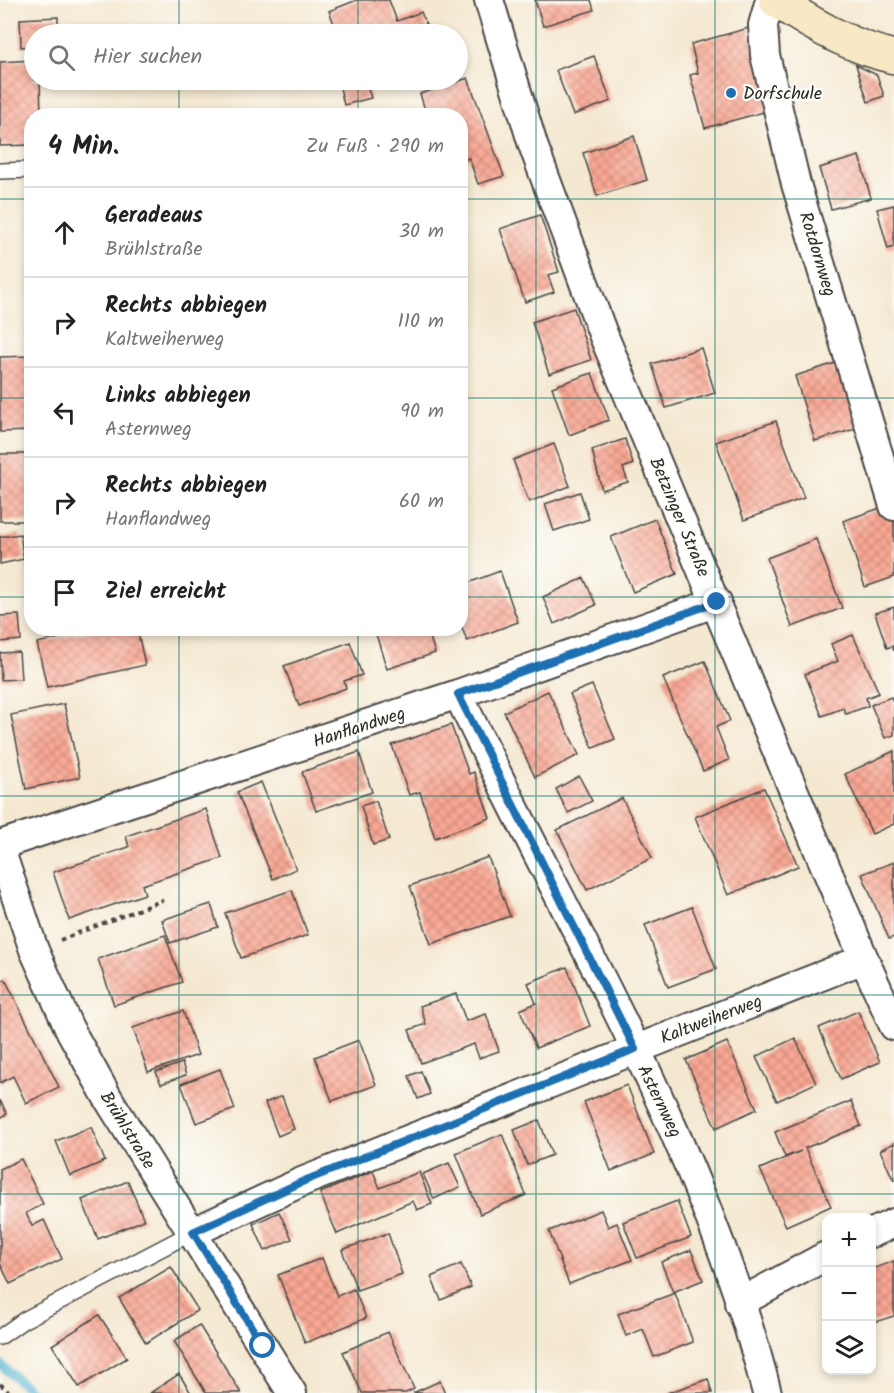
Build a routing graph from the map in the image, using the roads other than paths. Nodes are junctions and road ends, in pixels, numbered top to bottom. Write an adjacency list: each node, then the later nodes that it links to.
1 (489, 0): 8 (street, Betzinger Straße)
2 (770, 0): 7 (street, Rotdornweg)
3 (776, 0): 4 (street)
4 (894, 57)
5 (24, 170): 6 (lane)
6 (0, 171)
7 (894, 506)
8 (717, 602): 9 (street, Hanflandweg); 11 (street, Betzinger Straße)
9 (458, 694): 10 (street, Hanflandweg); 13 (street, Asternweg)
10 (0, 847): 16 (street, Brühlstraße)
11 (864, 959): 12 (street, Betzinger Straße); 13 (street, Kaltweiherweg)
12 (894, 1026)
13 (635, 1049): 16 (street, Kaltweiherweg); 18 (street, Asternweg)
14 (894, 1223): 15 (street)
15 (876, 1231)
16 (193, 1232): 19 (lane); 20 (street, Brühlstraße)
17 (822, 1258): 18 (street)
18 (739, 1303): 21 (street, Asternweg)
19 (0, 1337)
20 (292, 1393)
21 (767, 1393)

